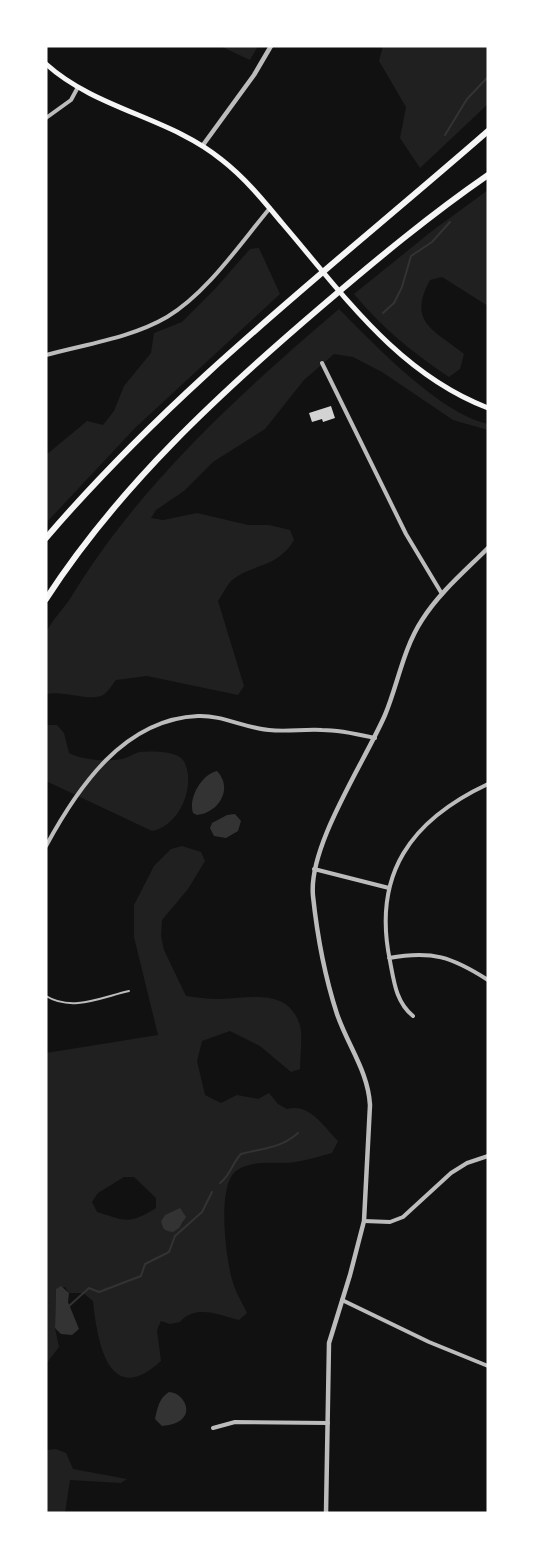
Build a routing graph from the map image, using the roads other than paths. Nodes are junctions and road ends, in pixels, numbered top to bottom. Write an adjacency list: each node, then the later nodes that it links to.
1 (271, 46): 6 (street)
2 (46, 64): 3 (main road)
3 (78, 87): 4 (street); 6 (main road)
4 (46, 118)
5 (488, 130): 12 (highway)
6 (203, 145): 8 (main road)
7 (488, 174): 15 (highway)
8 (270, 208): 9 (street); 11 (main road)
9 (46, 355)
10 (322, 363): 14 (street)
11 (488, 408)
12 (46, 538)
13 (488, 548): 14 (street)
14 (442, 594): 16 (street)
15 (46, 599)
16 (375, 738): 18 (street); 19 (street)
17 (488, 784): 20 (street)
18 (46, 846)
19 (314, 869): 20 (street); 27 (street)
20 (389, 888): 21 (street)
21 (389, 958): 22 (street); 25 (street)
22 (488, 980)
23 (129, 991): 24 (lane)
24 (46, 996)
25 (413, 1016)
26 (488, 1156): 27 (street)
27 (364, 1221): 28 (street)
28 (342, 1300): 29 (street); 30 (street)
29 (488, 1366)
30 (328, 1423): 31 (street); 32 (street)
31 (213, 1428)
32 (326, 1513)

